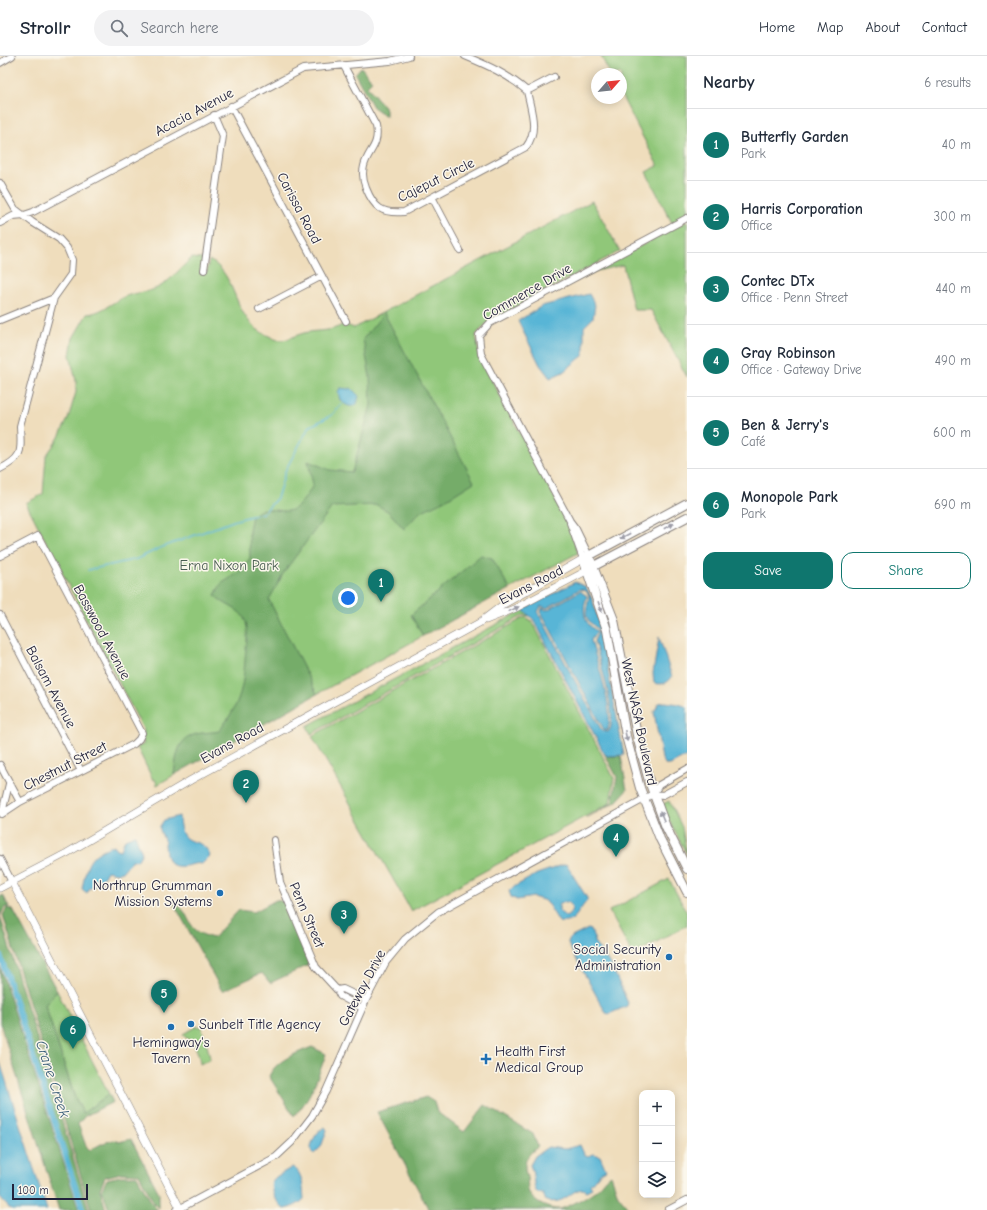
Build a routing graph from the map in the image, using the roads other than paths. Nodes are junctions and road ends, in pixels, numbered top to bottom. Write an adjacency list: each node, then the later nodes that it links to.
1 (12, 56): 4 (street)
2 (409, 56): 5 (street, Acacia Avenue)
3 (465, 56): 7 (street)
4 (0, 63)
5 (344, 66): 8 (street, Acacia Avenue); 11 (street, Cajeput Circle)
6 (554, 77): 7 (street)
7 (528, 91): 11 (street, Cajeput Circle)
8 (231, 106): 9 (street, Acacia Avenue); 17 (street, Carissa Road)
9 (214, 115): 12 (street, Acacia Avenue); 16 (street)
10 (0, 183): 12 (street)
11 (432, 197): 15 (street)
12 (24, 215): 14 (street, Acacia Avenue); 18 (street)
13 (687, 218): 26 (street, Commerce Drive)
14 (0, 223)
15 (460, 250)
16 (204, 270)
17 (322, 276): 19 (street); 21 (street, Carissa Road)
18 (54, 298): 20 (street); 22 (street)
19 (259, 309)
20 (0, 320)
21 (346, 321)
22 (0, 469)
23 (687, 503): 26 (main road, one-way to 26)
24 (687, 517): 27 (main road, one-way to 24)
25 (0, 556): 30 (street, Basswood Avenue)
26 (586, 558): 27 (main road, West NASA Boulevard); 29 (street, Evans Road)
27 (590, 568): 29 (street, Evans Road, one-way to 27); 36 (main road, West NASA Boulevard); 37 (main road, West NASA Boulevard, one-way to 37)
28 (0, 615): 33 (street, Balsam Avenue)
29 (479, 623): 43 (street, Evans Road)
30 (139, 739): 33 (street, Chestnut Street)
31 (0, 765): 34 (street)
32 (687, 769): 36 (street, Gateway Drive)
33 (81, 771): 38 (street, Chestnut Street)
34 (9, 781): 38 (street); 39 (street)
35 (687, 782): 36 (street, Gateway Drive)
36 (653, 794): 37 (street, Gateway Drive); 42 (main road, West NASA Boulevard, one-way to 36)
37 (644, 800): 45 (main road, West NASA Boulevard); 47 (street, Gateway Drive)
38 (20, 802): 39 (street, Chestnut Street)
39 (1, 815)
40 (274, 840): 46 (street, Penn Street)
41 (0, 860): 43 (street)
42 (687, 869)
43 (12, 882): 44 (street, Evans Road); 50 (street)
44 (0, 888)
45 (687, 892)
46 (337, 990): 47 (street); 48 (street, Penn Street)
47 (366, 1000): 48 (street, Gateway Drive)
48 (362, 1008): 50 (street, Gateway Drive)
49 (687, 1200): 51 (street)
50 (179, 1209)
51 (668, 1210)

